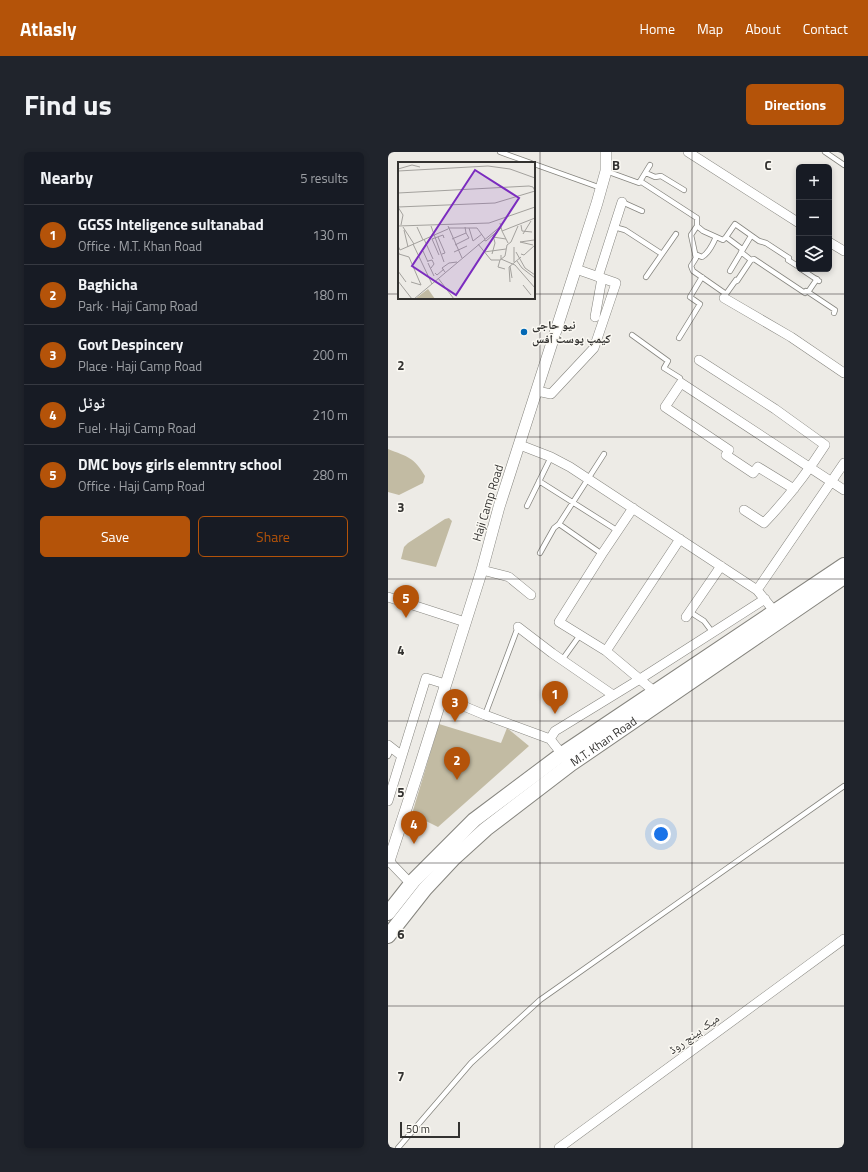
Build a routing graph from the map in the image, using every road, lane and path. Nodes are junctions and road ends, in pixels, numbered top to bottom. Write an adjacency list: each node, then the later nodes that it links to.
1 (500, 152): 5 (lane)
2 (606, 152): 9 (street, Haji Camp Road)
3 (688, 152): 16 (street)
4 (825, 152): 8 (lane)
5 (530, 162)
6 (535, 164): 12 (lane)
7 (650, 165): 10 (lane)
8 (844, 165)
9 (606, 171): 11 (lane); 12 (street, Haji Camp Road)
10 (646, 172): 11 (lane); 13 (lane)
11 (640, 181): 17 (lane)
12 (601, 188): 30 (street, Haji Camp Road)
13 (684, 190)
14 (622, 202): 15 (lane); 18 (street)
15 (642, 211)
16 (796, 221)
17 (697, 226): 21 (lane); 27 (lane)
18 (614, 227): 26 (lane); 33 (street)
19 (676, 234): 26 (lane)
20 (751, 236): 22 (lane); 24 (lane); 29 (lane)
21 (716, 237): 22 (lane); 27 (lane)
22 (726, 237): 24 (lane)
23 (832, 244): 25 (street)
24 (742, 250): 28 (lane); 31 (lane)
25 (844, 251)
26 (662, 254): 35 (lane)
27 (695, 254): 34 (lane)
28 (751, 260): 34 (lane); 36 (lane)
29 (796, 265)
30 (576, 269): 33 (street); 45 (street, Haji Camp Road)
31 (730, 271)
32 (806, 272): 36 (lane)
33 (600, 277): 39 (street); 45 (street)
34 (702, 277): 41 (lane)
35 (646, 278)
36 (808, 292): 38 (lane)
37 (724, 298): 43 (street)
38 (834, 313)
39 (595, 317)
40 (632, 336): 44 (lane)
41 (679, 338)
42 (699, 360): 50 (street)
43 (844, 373)
44 (682, 383): 50 (street); 54 (street)
45 (537, 391): 46 (street, Haji Camp Road)
46 (520, 445): 48 (street); 67 (street, Haji Camp Road)
47 (604, 454): 51 (lane)
48 (551, 457): 51 (street); 52 (lane)
49 (844, 463): 53 (street)
50 (810, 468): 53 (street); 54 (street)
51 (589, 479): 56 (lane); 58 (street)
52 (539, 481): 56 (lane); 57 (lane)
53 (831, 482): 55 (street); 69 (street)
54 (794, 489): 59 (street)
55 (844, 490)
56 (573, 503): 60 (lane); 61 (lane)
57 (527, 506)
58 (633, 508): 61 (street); 62 (street)
59 (744, 510)
60 (559, 524): 63 (lane); 64 (lane)
61 (618, 531): 64 (street)
62 (680, 539): 66 (street); 79 (street)
63 (540, 553)
64 (602, 554): 78 (street)
65 (844, 565): 73 (highway, M.T. Khan Road)
66 (721, 566): 69 (street); 74 (street)
67 (482, 570): 70 (street); 75 (street, Haji Camp Road)
68 (844, 577): 90 (highway, M.T. Khan Road)
69 (757, 590): 72 (street)
70 (531, 595)
71 (388, 597): 75 (street)
72 (765, 599): 73 (street); 77 (street)
73 (775, 612): 83 (highway, M.T. Khan Road)
74 (688, 614): 77 (lane)
75 (465, 622): 82 (street, Haji Camp Road)
76 (518, 627): 80 (street); 86 (lane)
77 (713, 632): 81 (street)
78 (580, 635): 79 (street); 80 (lane)
79 (606, 652): 81 (street)
80 (562, 660): 84 (street)
81 (640, 679): 83 (street); 84 (street)
82 (445, 684): 85 (street, Haji Camp Road); 89 (street)
83 (655, 692): 90 (highway, M.T. Khan Road)
84 (613, 696): 87 (street)
85 (442, 697): 86 (street); 94 (street, Haji Camp Road)
86 (485, 715): 87 (street)
87 (550, 739): 90 (street)
88 (389, 749): 89 (street)
89 (402, 756): 91 (street)
90 (566, 759): 95 (highway, M.T. Khan Road); 97 (highway, M.T. Khan Road)
91 (391, 781): 93 (street)
92 (844, 786): 99 (lane)
93 (388, 801)
94 (388, 860): 95 (street)
95 (411, 884): 96 (highway, M.T. Khan Road)
96 (388, 913)
97 (388, 936)
98 (844, 939): 100 (street, میک ہینچ روڈ)
99 (398, 1148)
100 (559, 1148)

